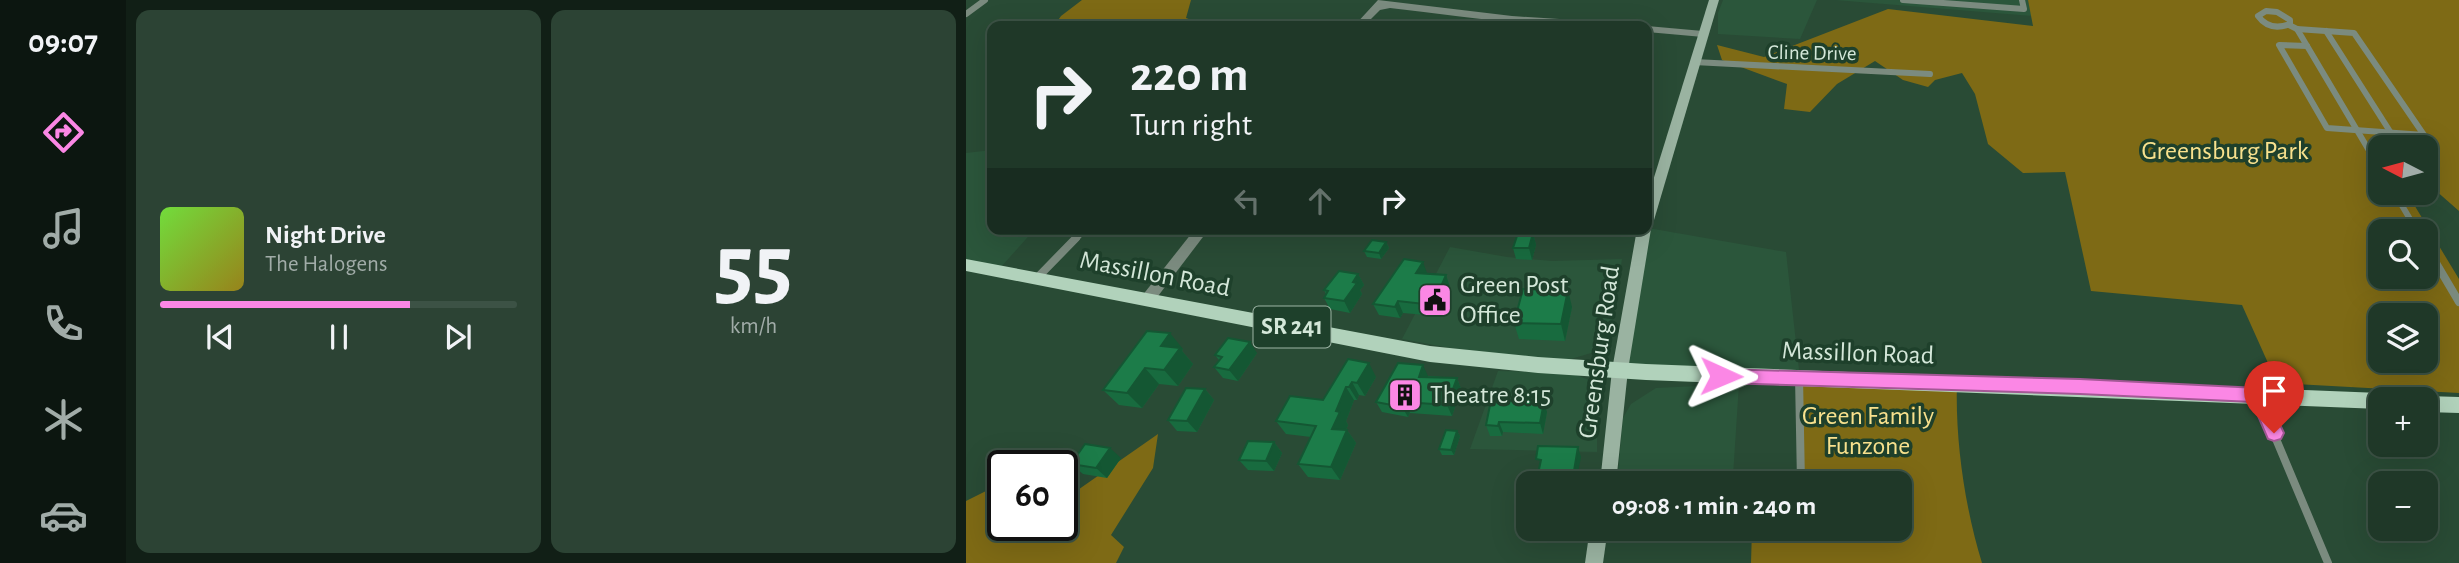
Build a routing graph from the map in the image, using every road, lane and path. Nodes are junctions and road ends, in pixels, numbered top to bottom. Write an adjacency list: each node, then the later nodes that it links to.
1 (985, 0): 6 (lane)
2 (1714, 0): 13 (main road)
3 (1903, 0): 4 (lane)
4 (2022, 0)
5 (1381, 4): 7 (street); 8 (street)
6 (966, 14)
7 (1364, 21)
8 (1543, 21)
9 (2289, 25): 9 (lane); 11 (lane)
10 (1652, 29): 13 (street)
11 (2297, 29): 12 (lane); 14 (lane)
12 (2326, 31): 18 (lane); 18 (lane)
13 (1703, 34): 15 (main road)
14 (2307, 46): 17 (lane); 17 (lane)
15 (1694, 62): 16 (lane, Cline Drive); 20 (main road)
16 (1930, 74)
17 (2357, 130): 18 (lane); 19 (lane)
18 (2391, 133)
19 (2368, 149)
20 (1652, 203)
21 (1078, 235): 26 (lane)
22 (1198, 235): 27 (street)
23 (1643, 235): 29 (main road, Greensburg Road)
24 (966, 265): 26 (main road, Massillon Road / SR 241)
25 (2438, 266): 28 (lane)
26 (1037, 278): 27 (main road, Massillon Road / SR 241)
27 (1147, 300): 29 (main road, Massillon Road / SR 241)
28 (2459, 302)
29 (1620, 370): 30 (main road, Massillon Road / SR 241); 35 (main road, Greensburg Road)
30 (1799, 377): 31 (main road, Massillon Road / SR 241); 36 (lane)
31 (2258, 395): 32 (main road, Massillon Road / SR 241); 39 (lane)
32 (2368, 400)
33 (2438, 404): 34 (main road)
34 (2459, 405)
35 (1610, 471)
36 (1801, 471)
37 (1597, 541): 38 (main road)
38 (1594, 563)
39 (2328, 563)

